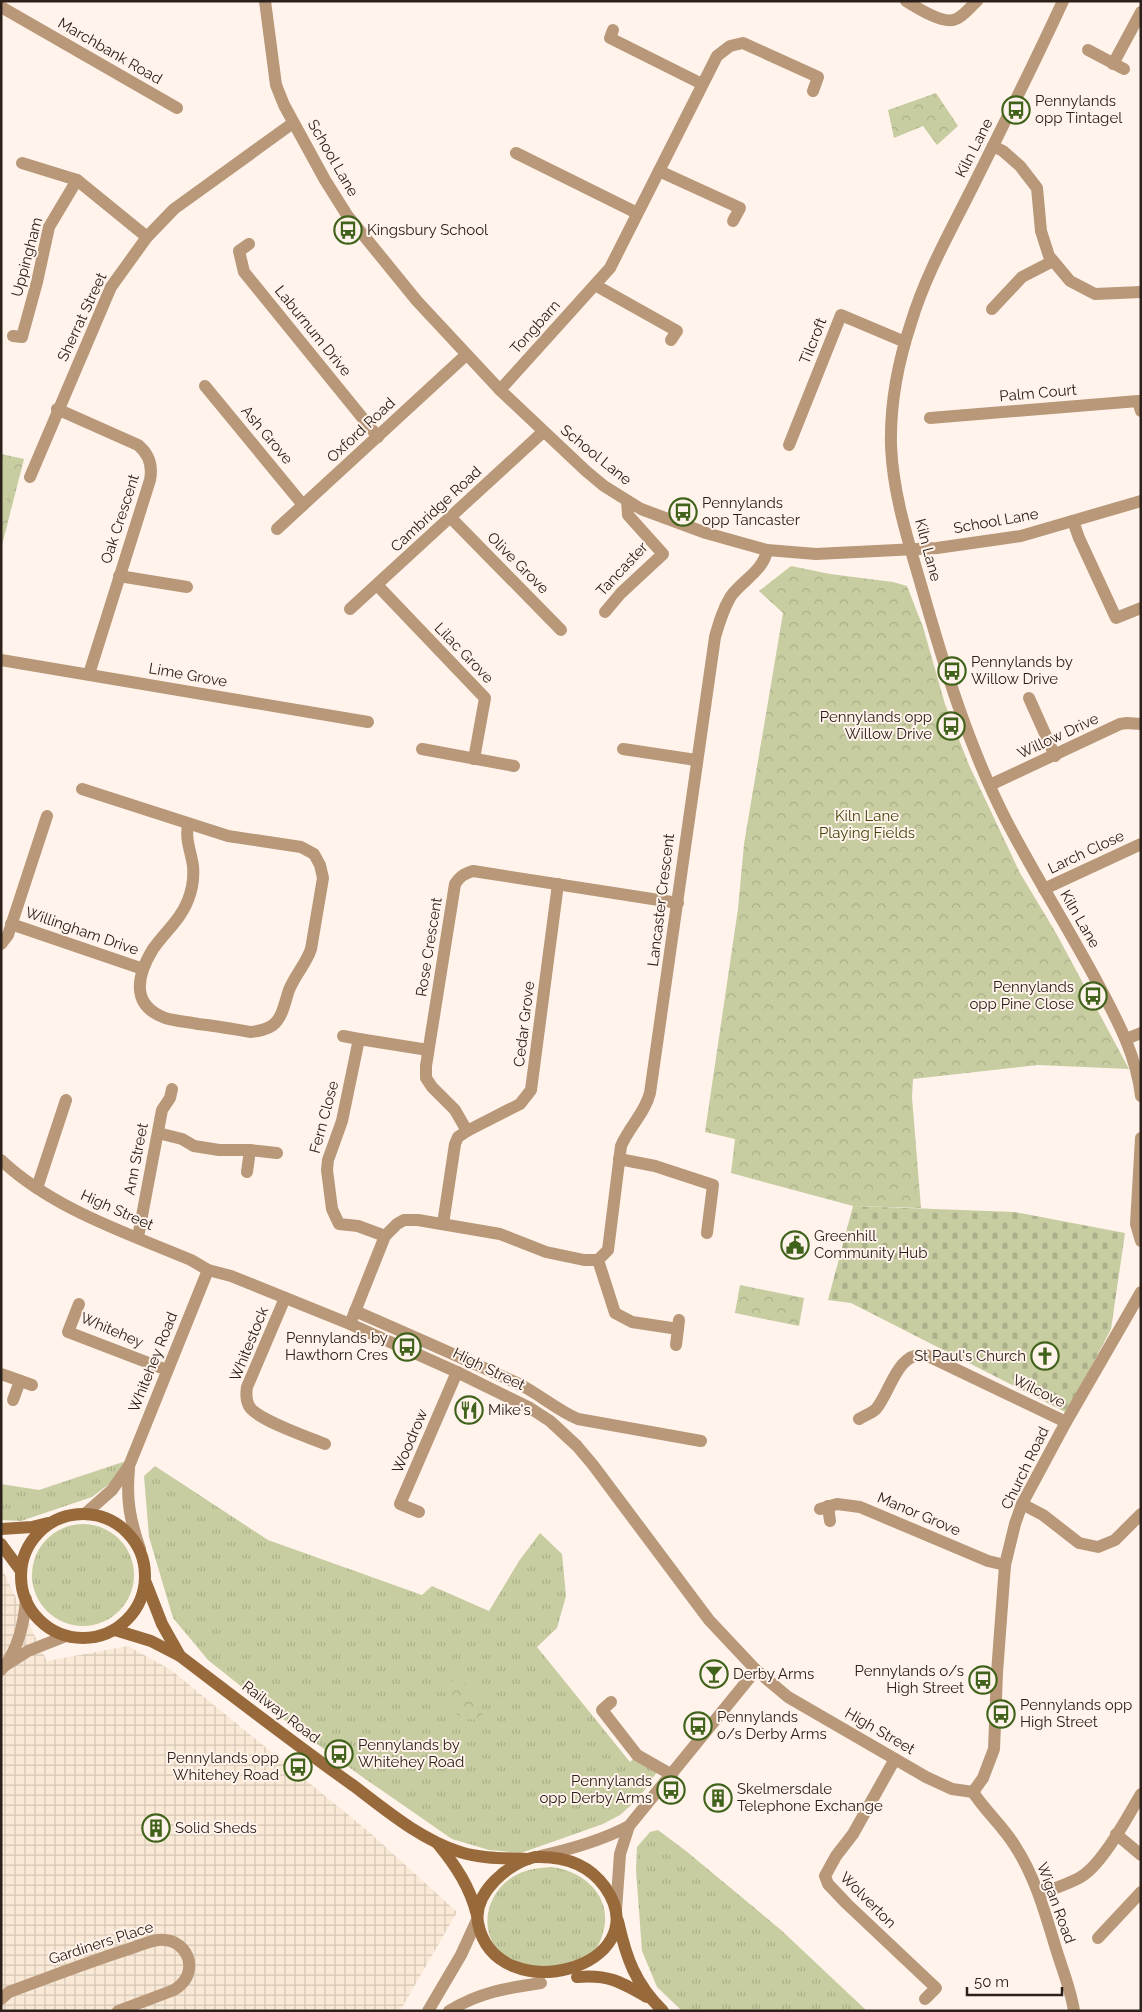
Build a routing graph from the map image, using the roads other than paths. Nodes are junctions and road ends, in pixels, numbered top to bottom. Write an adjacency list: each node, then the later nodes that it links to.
1 (265, 1): 12 (street, School Lane)
2 (906, 1): 3 (street)
3 (977, 1)
4 (1063, 1): 13 (street, Kiln Lane)
5 (1, 7): 11 (street, Marchbank Road)
6 (1141, 12): 8 (street)
7 (613, 30): 9 (street)
8 (1088, 50)
9 (702, 84): 10 (street, Tongbarn); 16 (street, Tongbarn)
10 (813, 91)
11 (177, 108)
12 (293, 124): 20 (street, Sherrat Street); 29 (street, School Lane)
13 (993, 146): 22 (street); 28 (street, Kiln Lane)
14 (516, 153): 18 (street)
15 (22, 163): 17 (street)
16 (659, 170): 18 (street, Tongbarn); 19 (street)
17 (77, 180): 20 (street); 26 (street, Uppingham)
18 (637, 213): 23 (street, Tongbarn)
19 (732, 222)
20 (147, 237): 32 (street, Sherrat Street)
21 (249, 244): 36 (street, Laburnum Drive)
22 (1053, 261): 24 (street); 25 (street)
23 (595, 285): 27 (street); 31 (street, Tongbarn)
24 (1141, 292)
25 (992, 309)
26 (12, 336)
27 (671, 340)
28 (905, 342): 37 (street, Tilcroft); 46 (street, Kiln Lane)
29 (466, 355): 31 (street, School Lane); 36 (street, Oxford Road)
30 (205, 386): 41 (street, Ash Grove)
31 (500, 390): 35 (street, School Lane)
32 (57, 409): 38 (street, Sherrat Street); 47 (street, Oak Crescent)
33 (1141, 411): 34 (street, Palm Court)
34 (930, 418)
35 (543, 432): 39 (street, School Lane); 42 (street, Cambridge Road)
36 (378, 437): 41 (street, Oxford Road)
37 (789, 444)
38 (30, 477)
39 (627, 501): 45 (street, School Lane); 52 (street, Tancaster)
40 (1141, 501): 43 (street, School Lane)
41 (303, 505): 44 (street, Oxford Road)
42 (451, 518): 48 (street, Cambridge Road); 53 (street, Olive Grove)
43 (1073, 521): 46 (street, School Lane); 50 (street)
44 (278, 529)
45 (767, 550): 46 (street, School Lane); 63 (street, Lancaster Crescent)
46 (910, 550): 65 (street, Kiln Lane)
47 (119, 576): 49 (street, Oak Crescent); 55 (street, Oak Crescent)
48 (377, 585): 51 (street, Cambridge Road); 62 (street, Lilac Grove)
49 (187, 587)
50 (1141, 608)
51 (350, 609)
52 (605, 612)
53 (561, 630)
54 (1, 660): 55 (street, Lime Grove)
55 (88, 674): 57 (street, Lime Grove)
56 (1029, 698): 61 (street)
57 (368, 722)
58 (1141, 724): 61 (street, Willow Drive)
59 (422, 749): 62 (street)
60 (623, 749): 63 (street)
61 (1055, 756): 65 (street, Willow Drive)
62 (474, 759): 64 (street)
63 (696, 760): 72 (street, Lancaster Crescent)
64 (514, 766)
65 (990, 785): 71 (street, Kiln Lane)
66 (82, 790): 68 (street, Willingham Drive)
67 (47, 816): 73 (street)
68 (188, 825): 75 (street, Willingham Drive); 75 (street, Willingham Drive)
69 (1141, 844): 71 (street, Larch Close)
70 (558, 884): 72 (street, Rose Crescent); 80 (street, Rose Crescent); 84 (street, Cedar Grove)
71 (1044, 889): 79 (street, Kiln Lane)
72 (678, 902): 89 (street, Lancaster Crescent)
73 (11, 924): 74 (street); 75 (street, Willingham Drive)
74 (1, 944)
75 (143, 970)
76 (1141, 1033): 79 (street)
77 (343, 1036): 78 (street)
78 (359, 1039): 80 (street); 95 (street, Fern Close)
79 (1126, 1039): 82 (street, Kiln Lane)
80 (428, 1050): 84 (street, Rose Crescent)
81 (172, 1089): 85 (street, Ann Street)
82 (1141, 1096)
83 (66, 1100): 92 (street)
84 (467, 1131): 93 (street)
85 (158, 1132): 87 (street); 96 (street, Ann Street)
86 (1141, 1138): 97 (street)
87 (250, 1150): 88 (street); 91 (street)
88 (278, 1153)
89 (618, 1159): 94 (street); 98 (street, Lancaster Crescent)
90 (3, 1165): 92 (street, High Street)
91 (247, 1172)
92 (36, 1188): 96 (street, High Street)
93 (442, 1224): 95 (street); 98 (street)
94 (706, 1234)
95 (385, 1236): 103 (street)
96 (138, 1237): 99 (street, High Street)
97 (1141, 1241)
98 (598, 1260): 105 (street)
99 (208, 1270): 101 (street, High Street); 106 (street, Whitehey Road)
100 (1141, 1292): 111 (street, Church Road)
101 (285, 1298): 104 (street, High Street); 113 (street, Whitestock)
102 (79, 1304): 106 (street, Whitehey)
103 (355, 1311): 104 (street); 112 (street)
104 (350, 1324): 107 (street, High Street)
105 (676, 1345)
106 (167, 1370): 114 (street, Whitehey Road)
107 (457, 1372): 116 (street, Woodrow); 132 (street, High Street)
108 (1, 1374): 109 (street)
109 (13, 1400)
110 (859, 1419): 111 (street, Wilcove)
111 (1066, 1422): 115 (street, Church Road)
112 (701, 1441)
113 (325, 1444)
114 (129, 1466): 117 (street); 123 (street)
115 (1022, 1504): 118 (street); 124 (street, Church Road)
116 (419, 1512)
117 (86, 1513): 120 (main road); 123 (main road)
118 (1141, 1514)
119 (830, 1522): 124 (street, Manor Grove)
120 (50, 1523): 121 (main road); 125 (main road)
121 (1, 1530)
122 (1, 1544): 125 (main road)
123 (140, 1550): 126 (main road)
124 (1005, 1565): 136 (street, Church Road)
125 (21, 1571): 127 (main road)
126 (146, 1583): 128 (main road); 130 (main road, Railway Road)
127 (26, 1599): 129 (main road); 131 (street)
128 (115, 1630): 129 (main road); 130 (main road, Railway Road)
129 (66, 1636): 131 (street)
130 (180, 1656): 140 (main road, Railway Road)
131 (3, 1668)
132 (756, 1670): 134 (street, High Street); 135 (street)
133 (611, 1702): 135 (street)
134 (896, 1759): 136 (street, High Street); 152 (street, Wolverton)
135 (672, 1775): 138 (street)
136 (972, 1792): 144 (street, Wigan Road)
137 (1141, 1794): 139 (street)
138 (631, 1825): 142 (street); 145 (street)
139 (1116, 1834): 141 (street); 144 (street)
140 (438, 1844): 142 (main road, Railway Road); 146 (main road, Railway Road)
141 (1141, 1856)
142 (531, 1858): 145 (main road); 146 (main road)
143 (1141, 1892): 147 (street)
144 (1039, 1894): 157 (street, Wigan Road)
145 (616, 1912): 148 (main road); 151 (main road)
146 (477, 1918): 149 (main road); 154 (street)
147 (1098, 1938)
148 (570, 1978): 149 (main road); 151 (main road)
149 (541, 1983): 155 (street)
150 (4, 1994): 153 (street, Gardiners Place)
151 (649, 1998): 156 (main road)
152 (926, 1999)
153 (118, 2011)
154 (428, 2011)
155 (449, 2011)
156 (663, 2011)
157 (1074, 2011)

